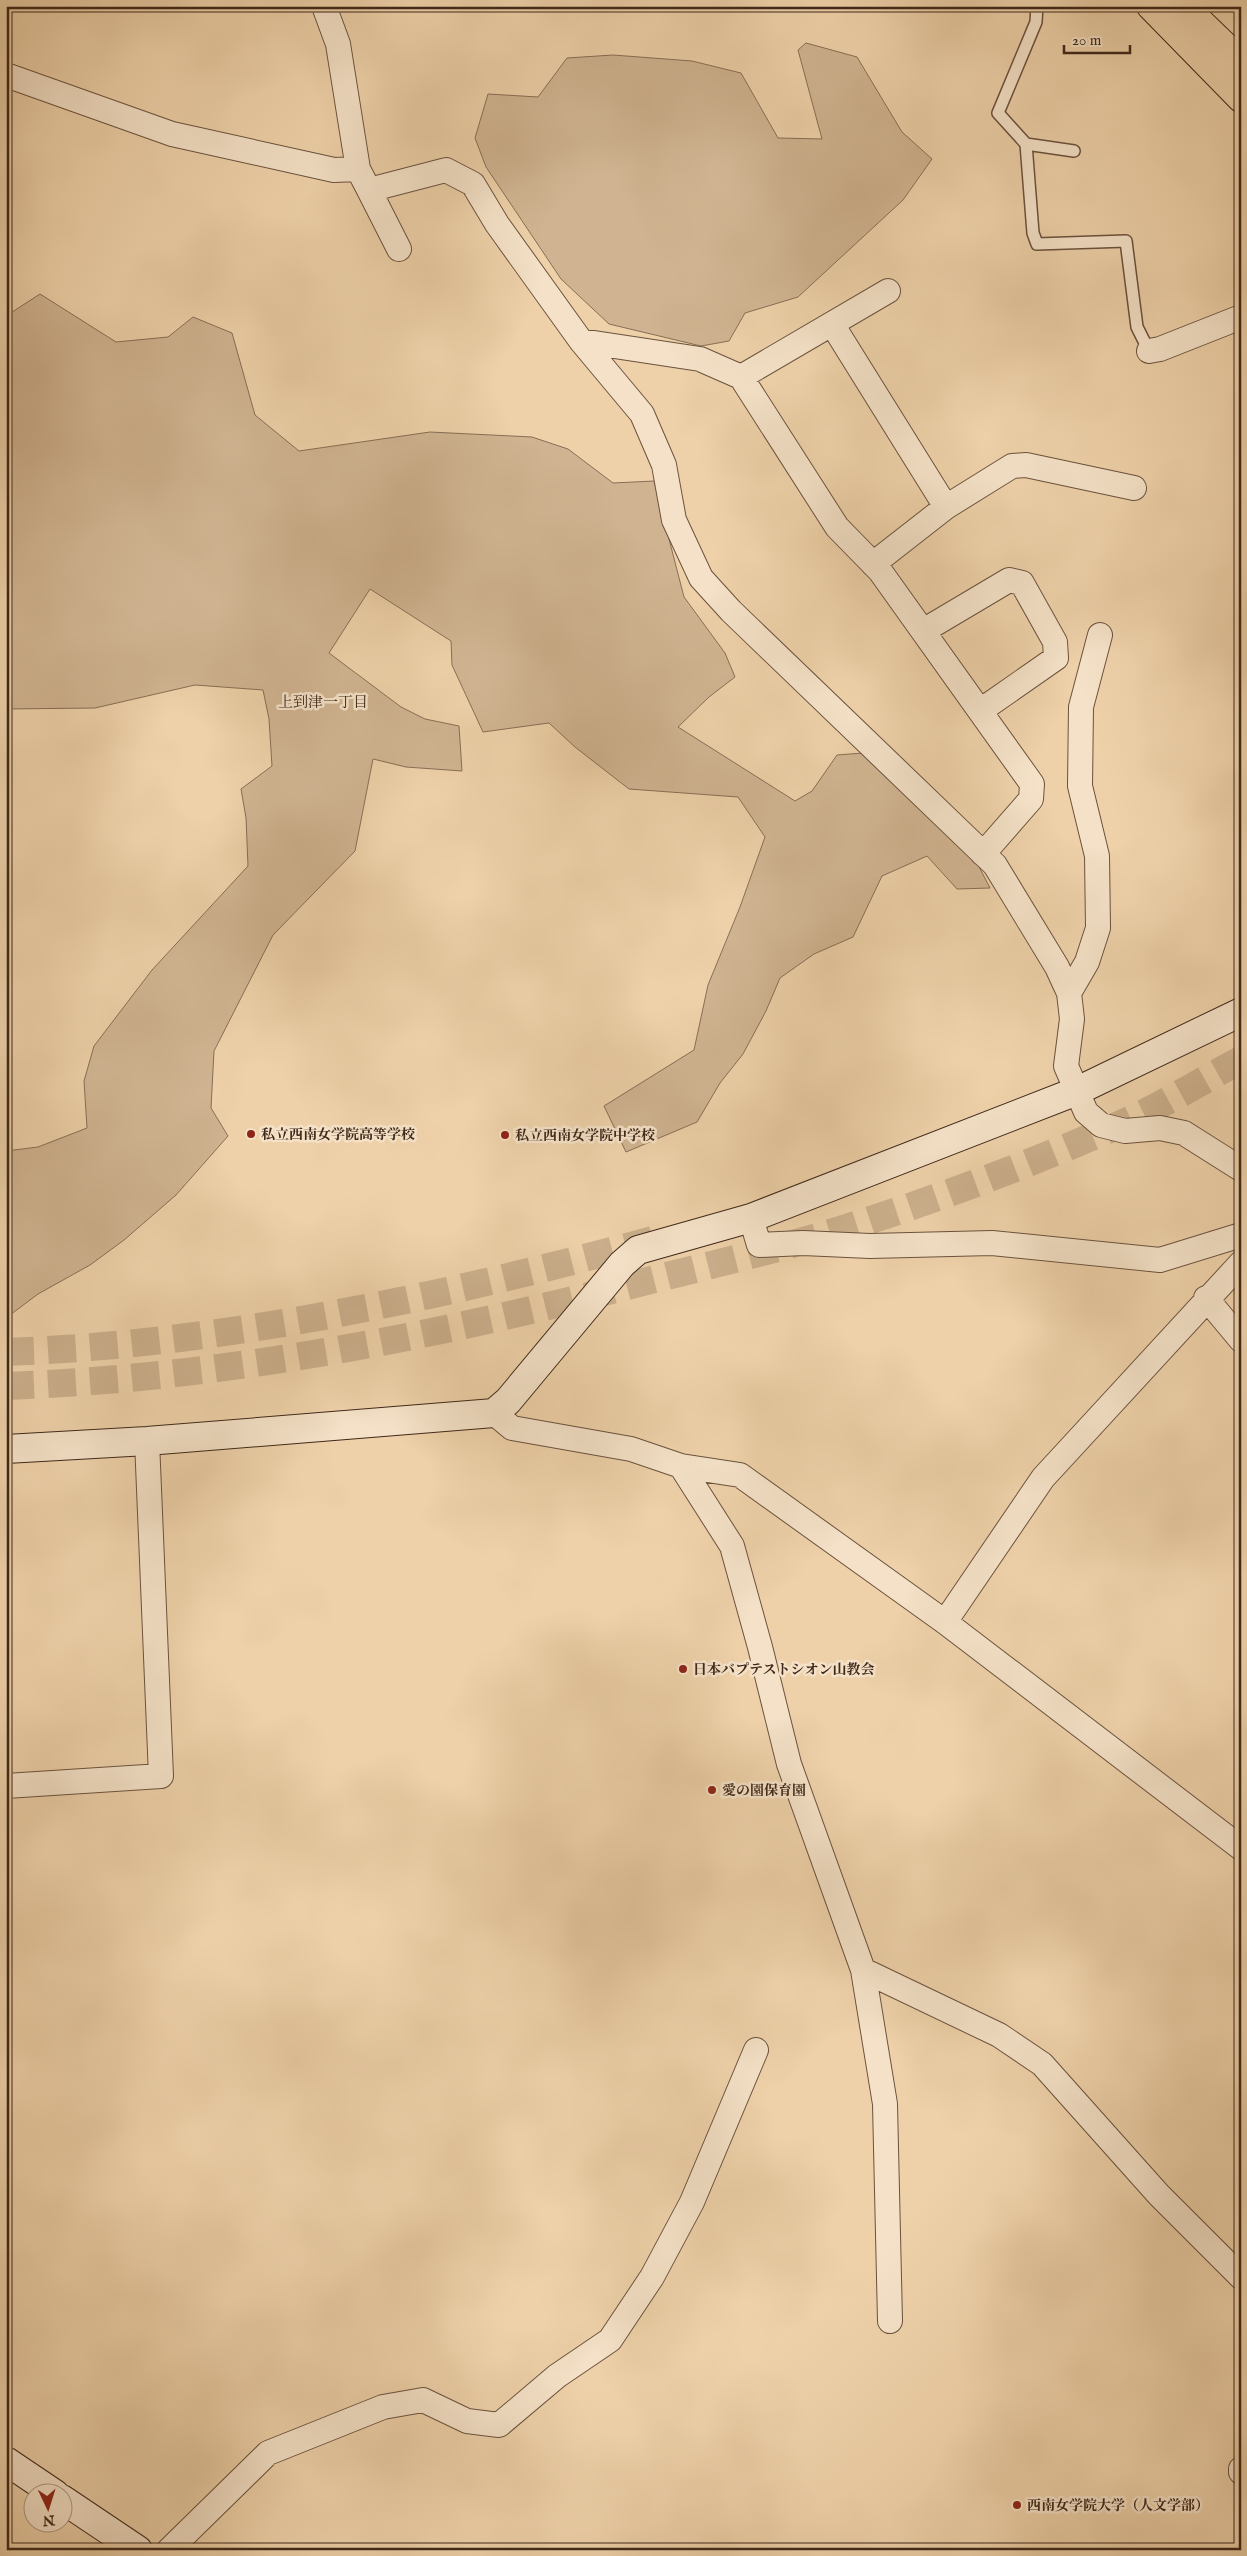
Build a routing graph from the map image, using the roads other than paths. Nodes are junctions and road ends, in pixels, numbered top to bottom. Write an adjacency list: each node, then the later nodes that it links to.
1 (324, 6): 10 (street)
2 (1037, 6): 8 (lane)
3 (1151, 6): 7 (highway)
4 (1183, 6): 5 (highway)
5 (1237, 56)
6 (6, 75): 10 (street)
7 (1241, 98)
8 (1026, 144): 9 (lane); 17 (lane)
9 (1074, 151)
10 (358, 169): 11 (street)
11 (369, 190): 12 (street); 16 (street)
12 (399, 249)
13 (888, 291): 15 (street)
14 (1241, 317): 17 (street)
15 (832, 324): 18 (street); 20 (street)
16 (581, 341): 18 (street); 25 (street)
17 (1149, 351)
18 (741, 376): 21 (street)
19 (1134, 488): 20 (street)
20 (946, 507): 21 (street)
21 (873, 564): 22 (street)
22 (923, 631): 24 (street); 24 (street)
23 (1100, 635): 26 (street)
24 (980, 711): 25 (street)
25 (983, 854): 26 (street)
26 (1068, 993): 28 (street)
27 (1241, 1012): 28 (street)
28 (1076, 1090): 29 (street); 30 (street)
29 (1241, 1169)
30 (751, 1218): 31 (street); 35 (street)
31 (1241, 1235)
32 (1241, 1263): 33 (street)
33 (1206, 1298): 34 (street); 39 (street)
34 (1241, 1340)
35 (494, 1413): 36 (street); 38 (street)
36 (147, 1441): 37 (street); 40 (street)
37 (6, 1449)
38 (681, 1466): 39 (street); 42 (street)
39 (945, 1622): 41 (street)
40 (6, 1786)
41 (1241, 1848)
42 (863, 1970): 44 (street); 45 (street)
43 (756, 2050): 50 (street)
44 (1241, 2277)
45 (890, 2320)
46 (6, 2460): 47 (street)
47 (41, 2484)
48 (72, 2505): 49 (street)
49 (138, 2550)
50 (169, 2550)

